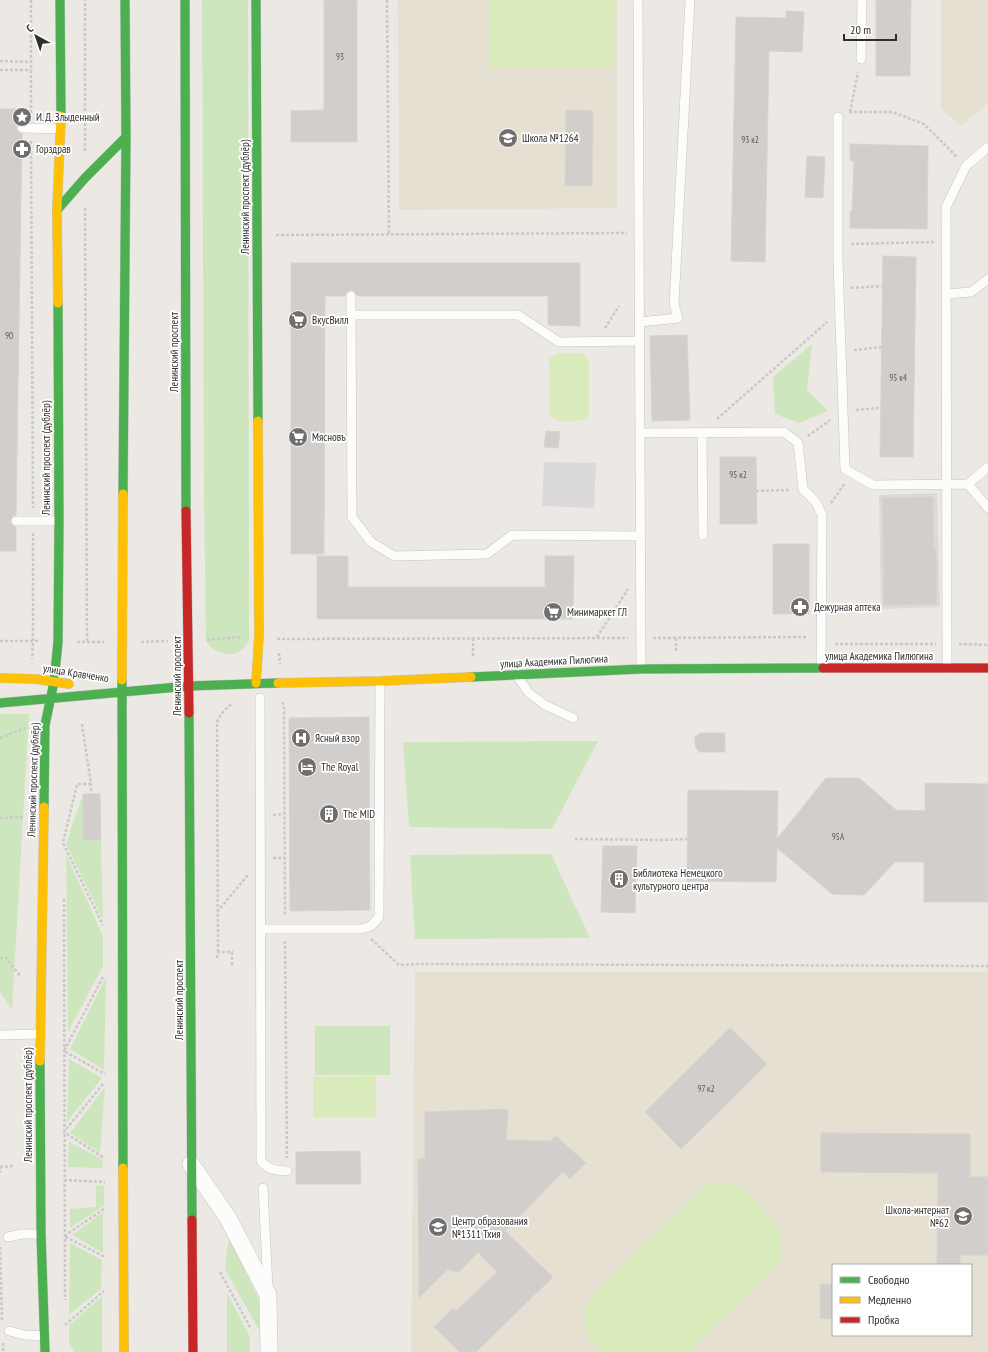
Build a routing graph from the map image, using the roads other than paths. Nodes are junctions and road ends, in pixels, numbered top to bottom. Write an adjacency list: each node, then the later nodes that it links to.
1 (60, 0): 11 (street, Ленинский проспект (дублёр))
2 (125, 0): 12 (street)
3 (185, 0): 40 (street, Ленинский проспект)
4 (256, 0): 39 (street, Ленинский проспект (дублёр))
5 (638, 0): 19 (lane)
6 (690, 0): 19 (lane)
7 (862, 0): 8 (lane)
8 (861, 58)
9 (838, 117): 25 (lane)
10 (22, 128): 11 (lane)
11 (61, 129): 14 (street, Ленинский проспект (дублёр))
12 (126, 137): 14 (street); 41 (street)
13 (988, 147): 16 (lane)
14 (57, 210): 28 (street, Ленинский проспект (дублёр))
15 (988, 279): 16 (lane)
16 (946, 294): 25 (lane)
17 (351, 296): 18 (lane)
18 (351, 315): 20 (lane); 30 (lane)
19 (640, 322): 20 (lane)
20 (640, 341): 21 (lane)
21 (640, 433): 22 (lane); 30 (lane)
22 (702, 433): 29 (lane); 31 (lane)
23 (988, 467): 24 (lane)
24 (968, 484): 25 (lane); 26 (lane)
25 (947, 485): 32 (lane)
26 (988, 508)
27 (16, 521): 28 (lane)
28 (59, 521): 38 (street, Ленинский проспект (дублёр))
29 (703, 535)
30 (641, 536): 34 (lane)
31 (821, 668): 32 (street, улица Академика Пилюгина); 34 (street, улица Академика Пилюгина)
32 (947, 668): 33 (street, улица Академика Пилюгина)
33 (988, 668)
34 (642, 669): 35 (street, улица Академика Пилюгина)
35 (516, 675): 37 (street, улица Академика Пилюгина); 45 (lane)
36 (0, 678): 38 (street, улица Кравченко)
37 (380, 681): 39 (street, улица Академика Пилюгина); 46 (lane)
38 (54, 682): 41 (street, улица Кравченко); 43 (street, Ленинский проспект (дублёр))
39 (256, 683): 40 (street, улица Академика Пилюгина)
40 (189, 686): 41 (street, улица Академика Пилюгина); 49 (street, Ленинский проспект)
41 (122, 693): 43 (street, улица Кравченко); 58 (street)
42 (260, 698): 46 (lane)
43 (51, 699): 44 (street, улица Кравченко); 47 (street, Ленинский проспект (дублёр))
44 (0, 703)
45 (573, 718)
46 (261, 929): 50 (lane)
47 (40, 1034): 48 (lane); 52 (street, Ленинский проспект (дублёр))
48 (0, 1035)
49 (191, 1164): 54 (street); 59 (street, Ленинский проспект)
50 (287, 1171)
51 (263, 1188): 54 (lane)
52 (41, 1234): 53 (lane); 56 (street, Ленинский проспект (дублёр))
53 (8, 1237)
54 (268, 1295): 60 (street)
55 (9, 1331): 56 (lane)
56 (44, 1336): 57 (street, Ленинский проспект (дублёр))
57 (45, 1352)
58 (124, 1352)
59 (193, 1352)
60 (268, 1352)

